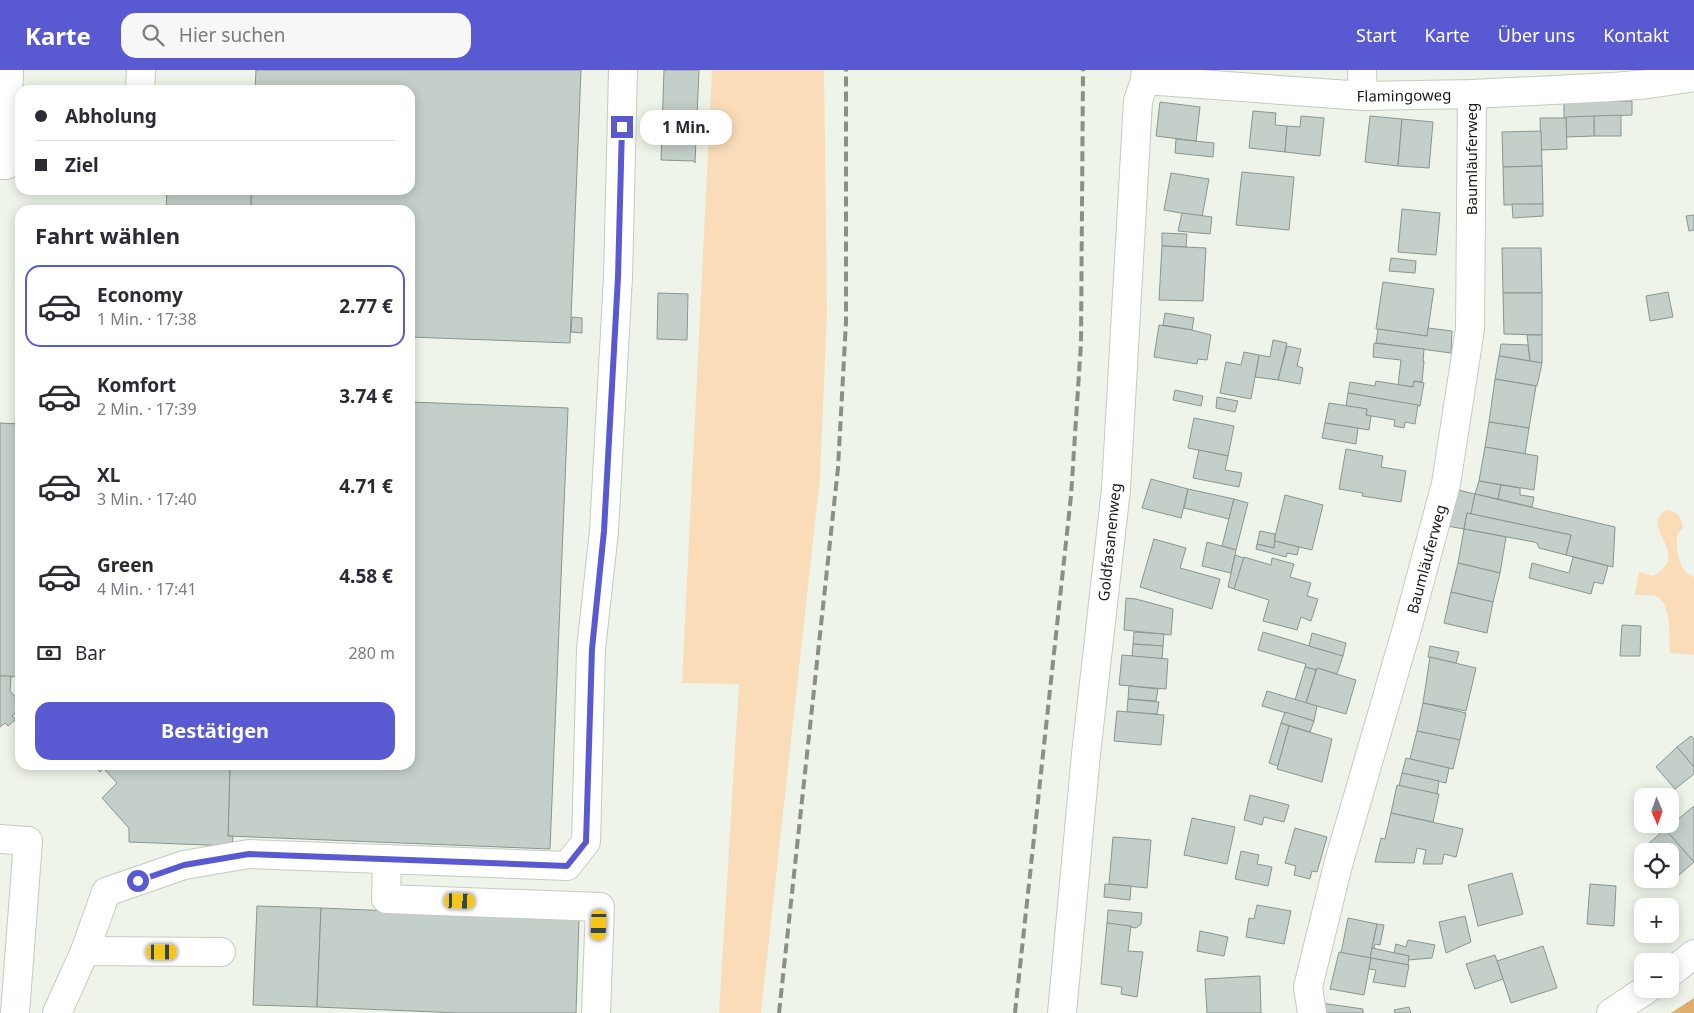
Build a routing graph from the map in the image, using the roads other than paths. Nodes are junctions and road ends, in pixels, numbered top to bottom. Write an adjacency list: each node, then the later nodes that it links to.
1 (9, 70): 9 (street)
2 (141, 70): 7 (street)
3 (623, 70): 11 (street)
4 (1145, 75): 6 (street, Flamingoweg); 20 (street, Goldfasanenweg)
5 (1694, 77): 8 (street, Flamingoweg)
6 (1363, 83): 8 (street, Flamingoweg)
7 (140, 85)
8 (1472, 94): 21 (street, Baumläuferweg)
9 (9, 165)
10 (0, 839): 17 (street)
11 (388, 859): 12 (street); 19 (street)
12 (85, 951): 13 (street); 18 (street)
13 (221, 952)
14 (1694, 954): 15 (street)
15 (1679, 966)
16 (1634, 998): 22 (street)
17 (14, 1013)
18 (56, 1013)
19 (596, 1013)
20 (1062, 1013)
21 (1312, 1013)
22 (1612, 1013)

